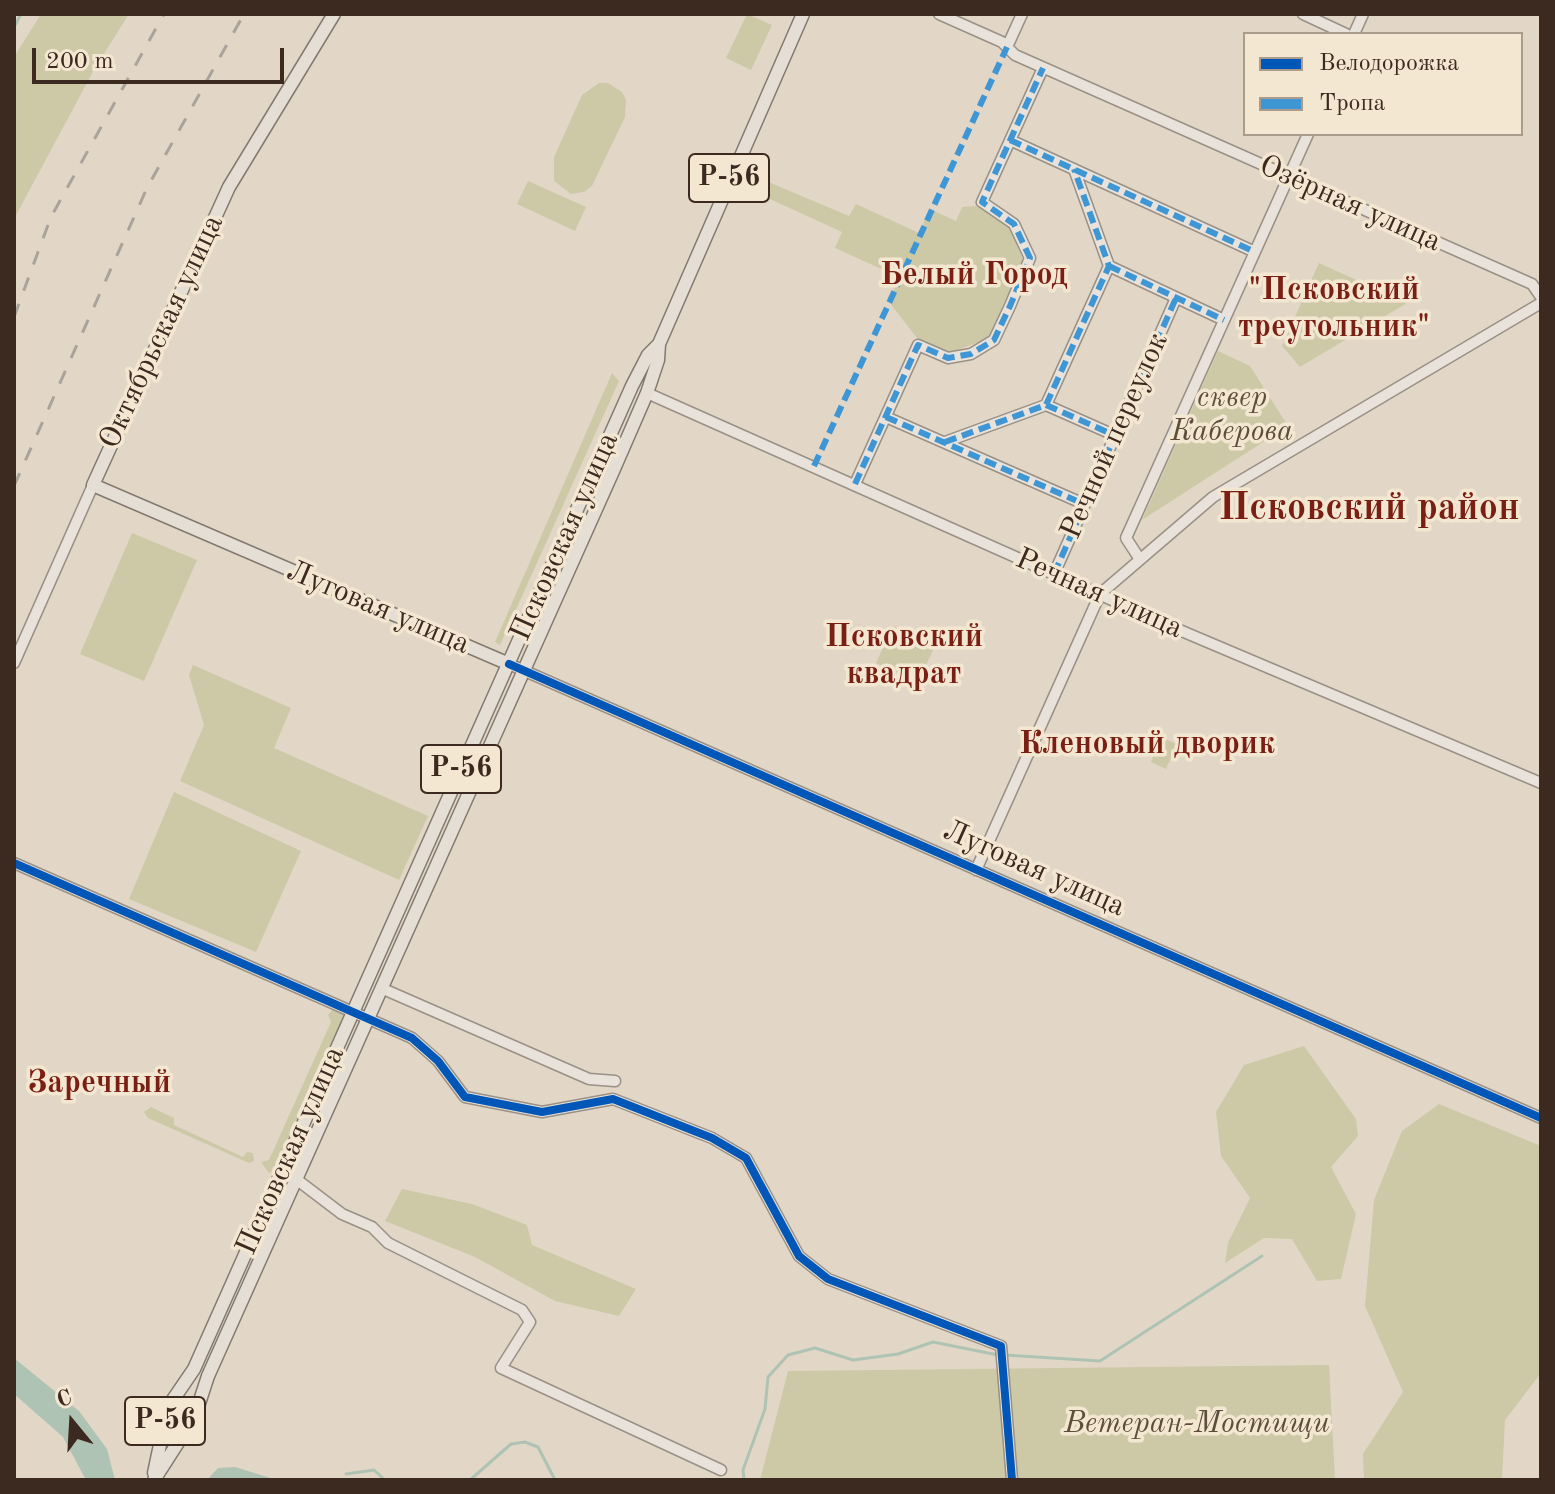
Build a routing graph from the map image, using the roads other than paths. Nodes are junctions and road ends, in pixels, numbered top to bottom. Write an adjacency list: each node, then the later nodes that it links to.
1 (334, 14): 27 (main road, Октябрьская улица)
2 (803, 14): 18 (main road, Псковская улица / Р-56)
3 (939, 14): 7 (street, Озёрная улица)
4 (1022, 14): 7 (street)
5 (1303, 14): 6 (street)
6 (1342, 32)
7 (1007, 47): 8 (street, Озёрная улица)
8 (1043, 68): 10 (street); 12 (street, Озёрная улица)
9 (1307, 136): 12 (street)
10 (1010, 140): 11 (street); 21 (street)
11 (1074, 169): 13 (street); 14 (street)
12 (1289, 177): 13 (street); 16 (street, Озёрная улица)
13 (1255, 252): 17 (street)
14 (1109, 266): 15 (street); 20 (street)
15 (1176, 298): 17 (street); 22 (street, Речной переулок)
16 (1541, 300): 29 (street)
17 (1224, 320): 29 (street)
18 (659, 344): 19 (main road, Псковская улица); 24 (main road, Псковская улица / Р-56)
19 (647, 393): 25 (main road, Псковская улица); 26 (street, Речная улица)
20 (1046, 405): 22 (street); 23 (street)
21 (886, 417): 23 (street); 26 (street)
22 (1114, 435): 28 (street, Речной переулок)
23 (945, 442): 28 (street)
24 (599, 461): 25 (main road); 33 (main road, Псковская улица / Р-56)
25 (614, 469): 34 (main road, Псковская улица)
26 (855, 484): 30 (street, Речная улица)
27 (93, 485): 32 (street, Октябрьская улица); 33 (main road, Луговая улица)
28 (1084, 504): 30 (street, Речной переулок)
29 (1139, 558): 31 (street)
30 (1054, 574): 31 (street, Речная улица)
31 (1100, 594): 35 (street, Речная улица); 37 (street)
32 (14, 663)
33 (509, 664): 34 (street, Луговая улица); 39 (main road, Псковская улица / Р-56)
34 (524, 671): 37 (street, Луговая улица); 38 (main road, Псковская улица)
35 (1541, 783)
36 (14, 863): 39 (street)
37 (976, 870): 42 (street, Луговая улица)
38 (381, 988): 40 (main road, Псковская улица); 41 (street)
39 (354, 1011): 40 (street); 44 (main road, Псковская улица / Р-56)
40 (368, 1017): 43 (main road, Псковская улица); 48 (street)
41 (615, 1081)
42 (1541, 1118)
43 (296, 1179): 45 (main road, Псковская улица); 46 (street)
44 (168, 1407): 45 (main road); 47 (main road, Псковская улица / Р-56)
45 (195, 1416): 47 (main road, Псковская улица)
46 (721, 1470)
47 (153, 1480)
48 (1012, 1480)

